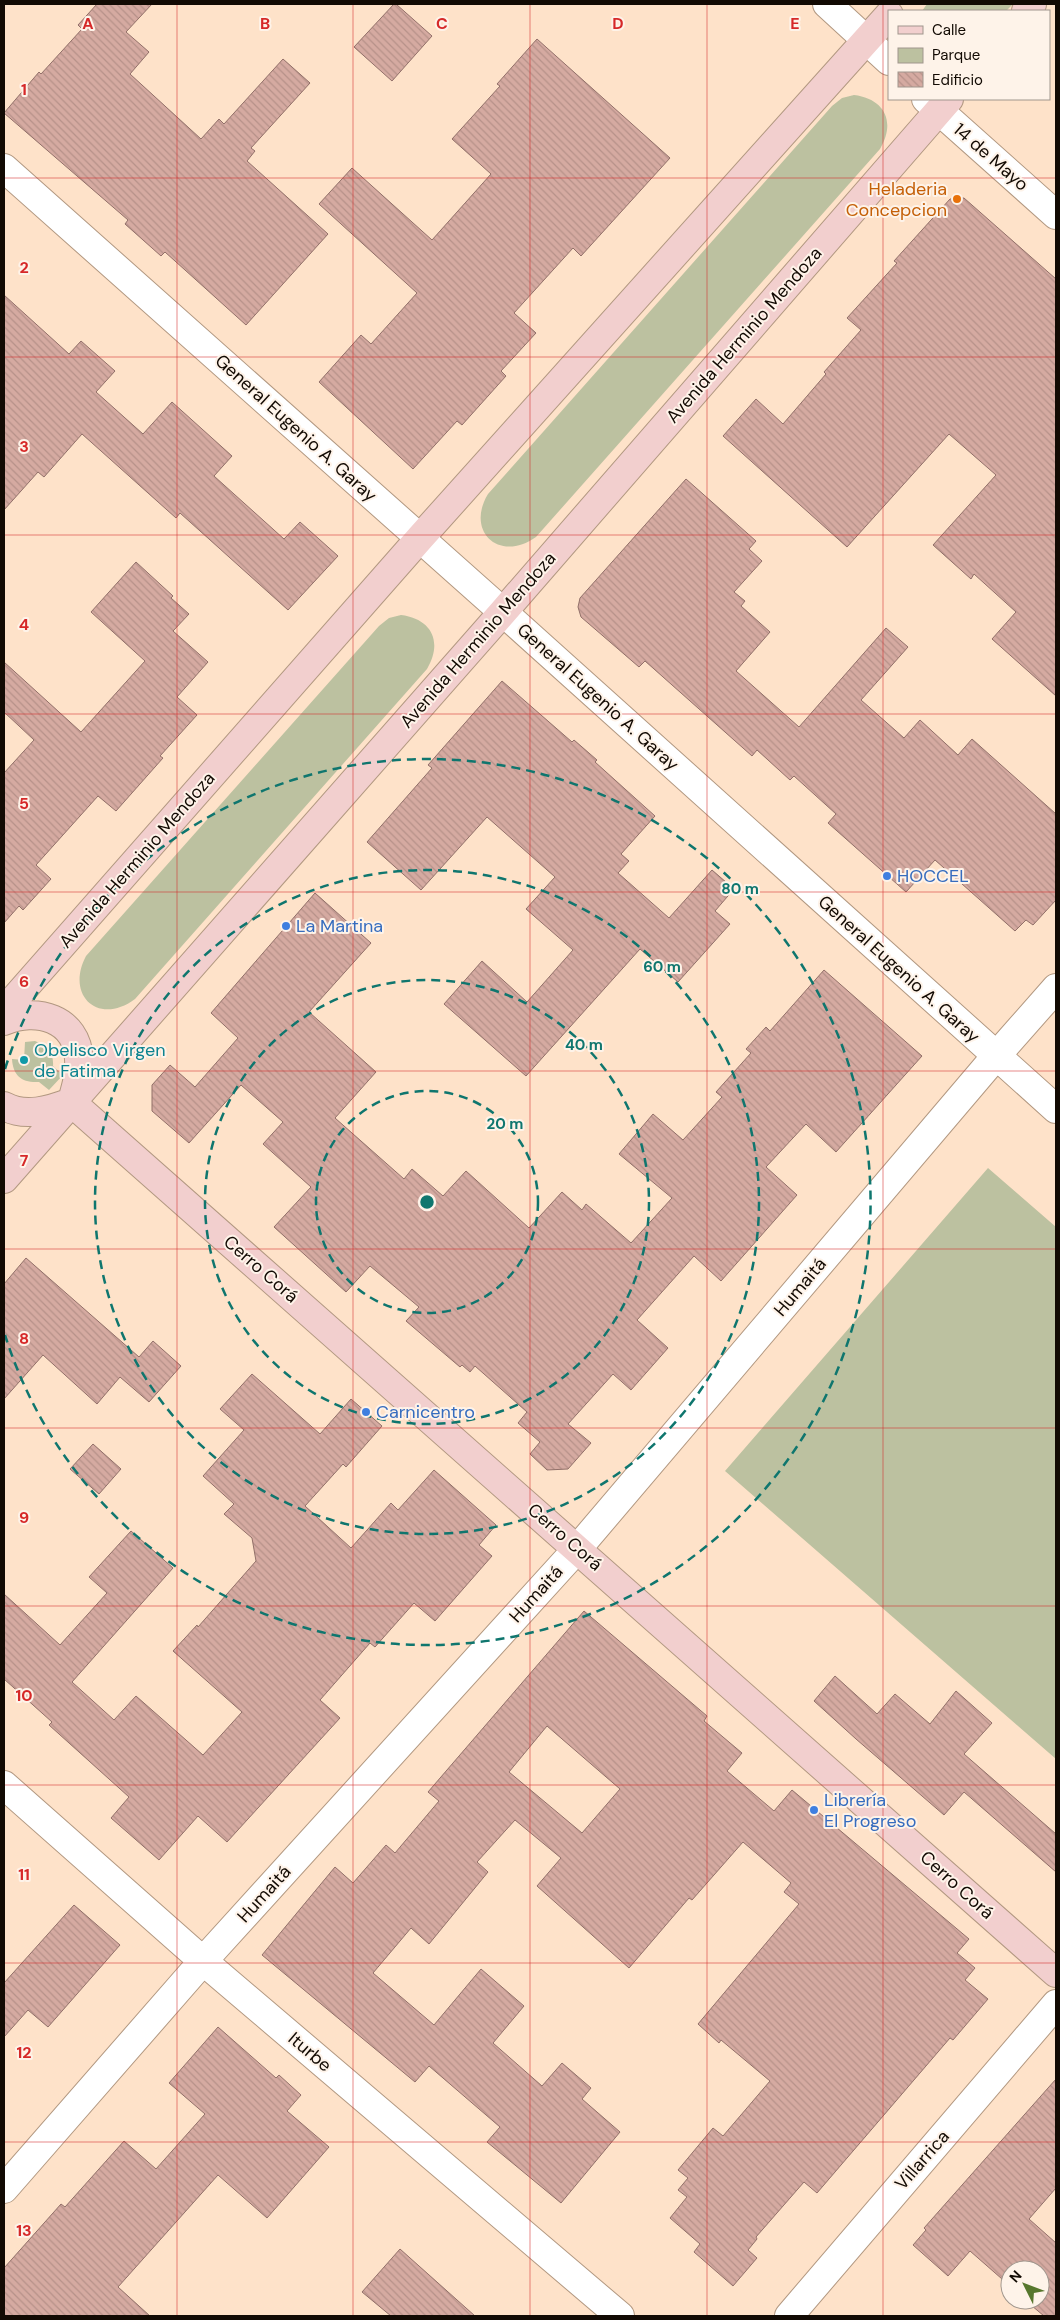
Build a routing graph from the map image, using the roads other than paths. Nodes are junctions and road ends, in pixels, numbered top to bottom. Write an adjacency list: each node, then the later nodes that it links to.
1 (827, 4): 3 (street)
2 (888, 16): 3 (street, Avenida Herminio Mendoza)
3 (868, 40): 4 (street); 8 (street, Avenida Herminio Mendoza)
4 (888, 60)
5 (938, 103): 7 (street, 14 de Mayo); 9 (street, Avenida Herminio Mendoza)
6 (4, 168): 8 (street, General Eugenio A. Garay)
7 (1056, 215)
8 (420, 538): 9 (street, General Eugenio A. Garay); 11 (street, Avenida Herminio Mendoza)
9 (503, 612): 13 (street, General Eugenio A. Garay); 14 (street, Avenida Herminio Mendoza)
10 (1056, 988): 13 (street, Humaitá)
11 (4, 1011)
12 (4, 1021): 14 (street)
13 (996, 1056): 16 (street, General Eugenio A. Garay); 18 (street, Humaitá)
14 (71, 1102): 15 (street); 17 (street, Avenida Herminio Mendoza); 18 (street, Cerro Corá)
15 (4, 1106)
16 (1056, 1109)
17 (4, 1179)
18 (578, 1548): 20 (street, Humaitá); 21 (street, Cerro Corá)
19 (4, 1785): 20 (street, Iturbe)
20 (203, 1961): 23 (street, Humaitá); 24 (street, Iturbe)
21 (1056, 1973)
22 (1056, 2004): 25 (street, Villarrica)
23 (4, 2189)
24 (620, 2316)
25 (788, 2316)

